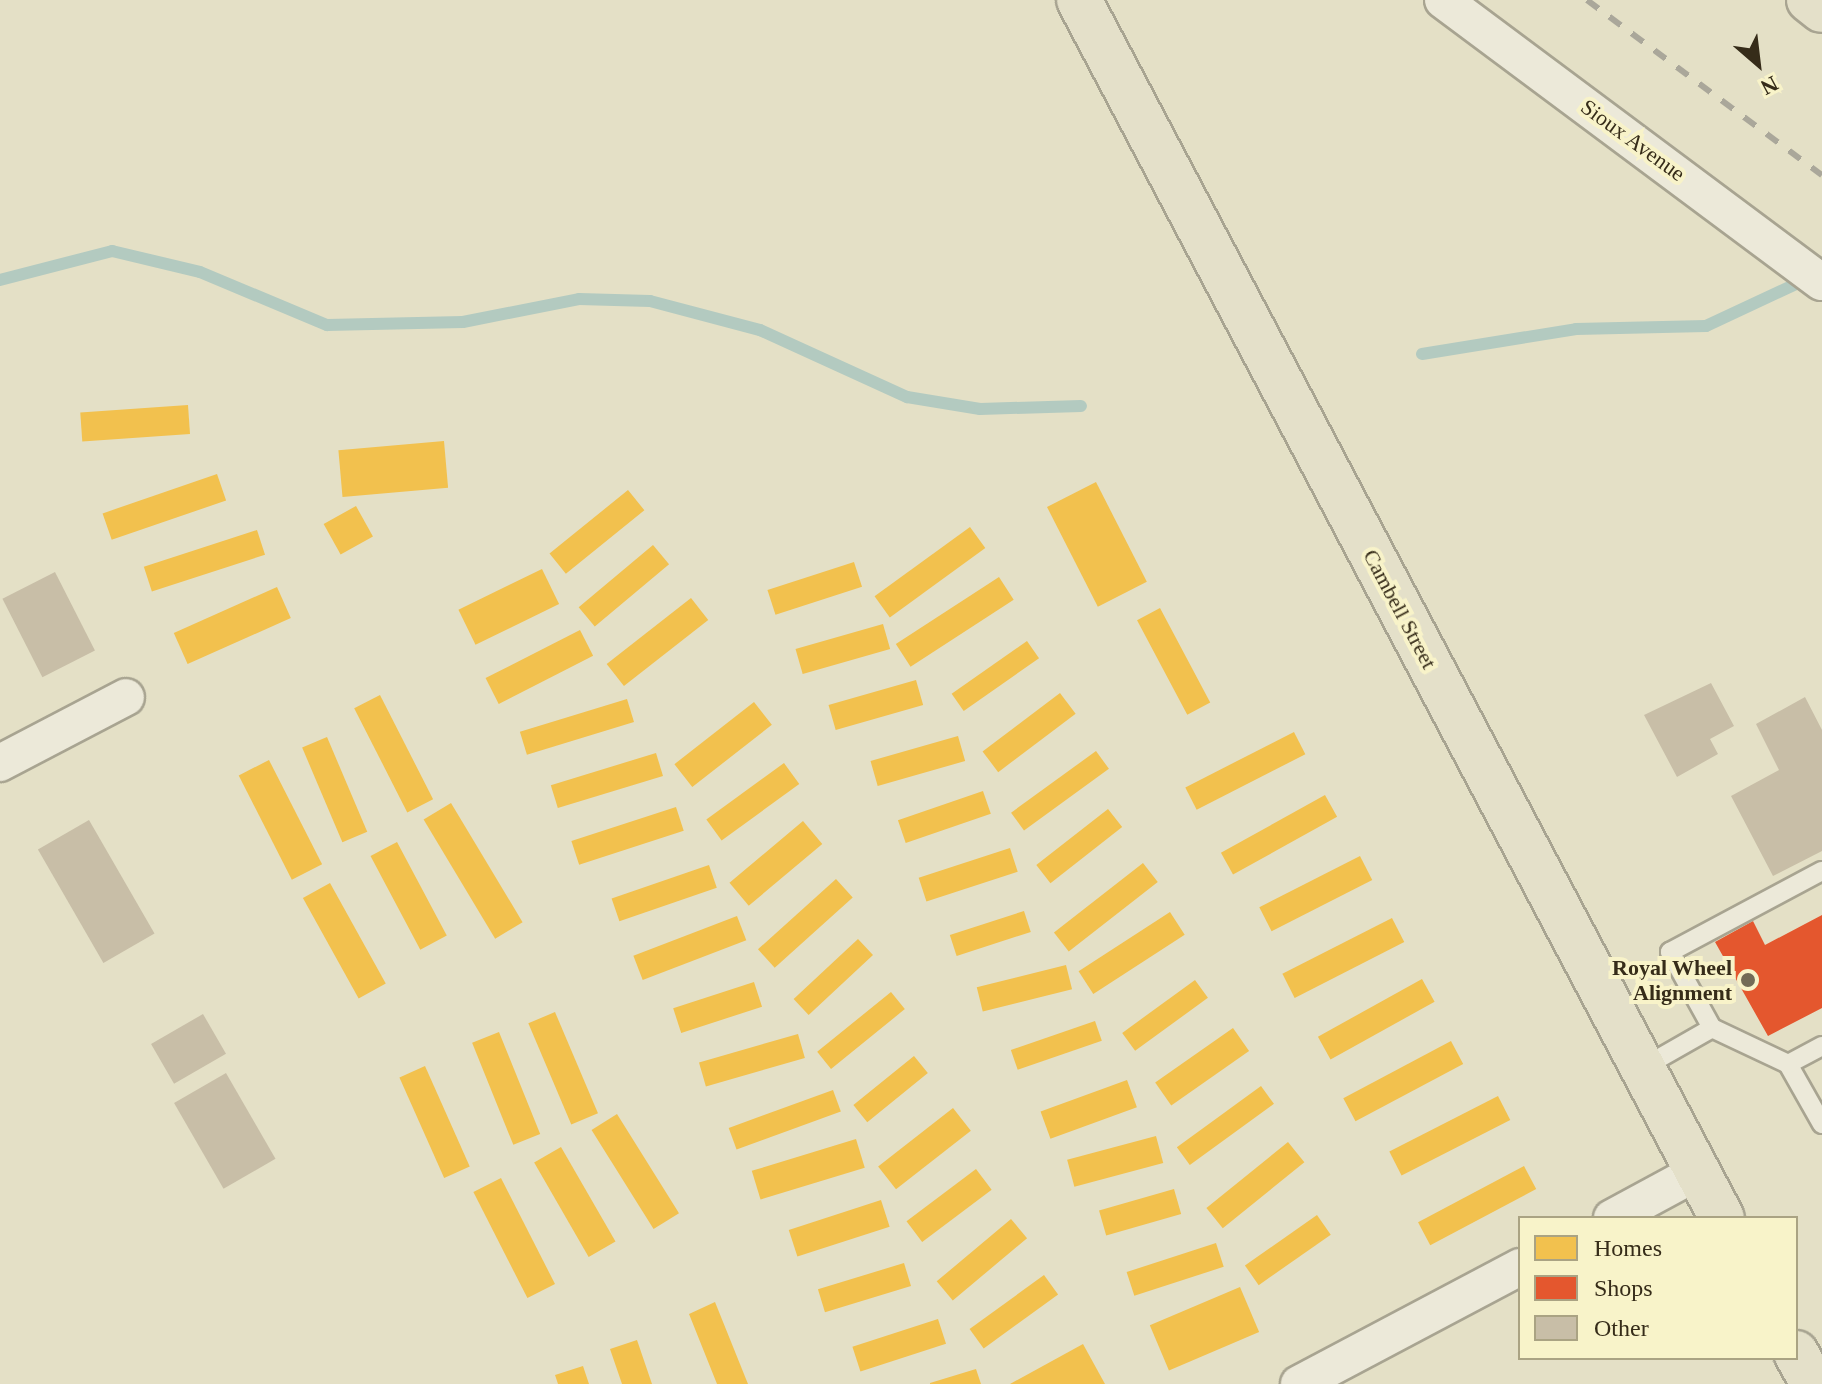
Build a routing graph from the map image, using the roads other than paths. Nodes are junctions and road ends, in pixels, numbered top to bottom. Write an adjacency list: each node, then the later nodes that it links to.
1 (1079, 0): 12 (main road, Cambell Street)
2 (1443, 0): 5 (street, Sioux Avenue)
3 (1809, 0): 4 (main road)
4 (1822, 10)
5 (1822, 282)
6 (126, 697): 7 (street)
7 (0, 763)
8 (1822, 871): 9 (lane)
9 (1712, 1028): 11 (lane); 12 (lane)
10 (1822, 1046): 11 (lane)
11 (1788, 1064): 13 (lane)
12 (1642, 1068): 14 (main road, Cambell Street)
13 (1822, 1124)
14 (1697, 1172): 15 (street); 16 (main road, Cambell Street)
15 (1616, 1216)
16 (1721, 1216)
17 (1518, 1268): 19 (street)
18 (1798, 1357): 20 (main road)
19 (1299, 1384)
20 (1813, 1384)

